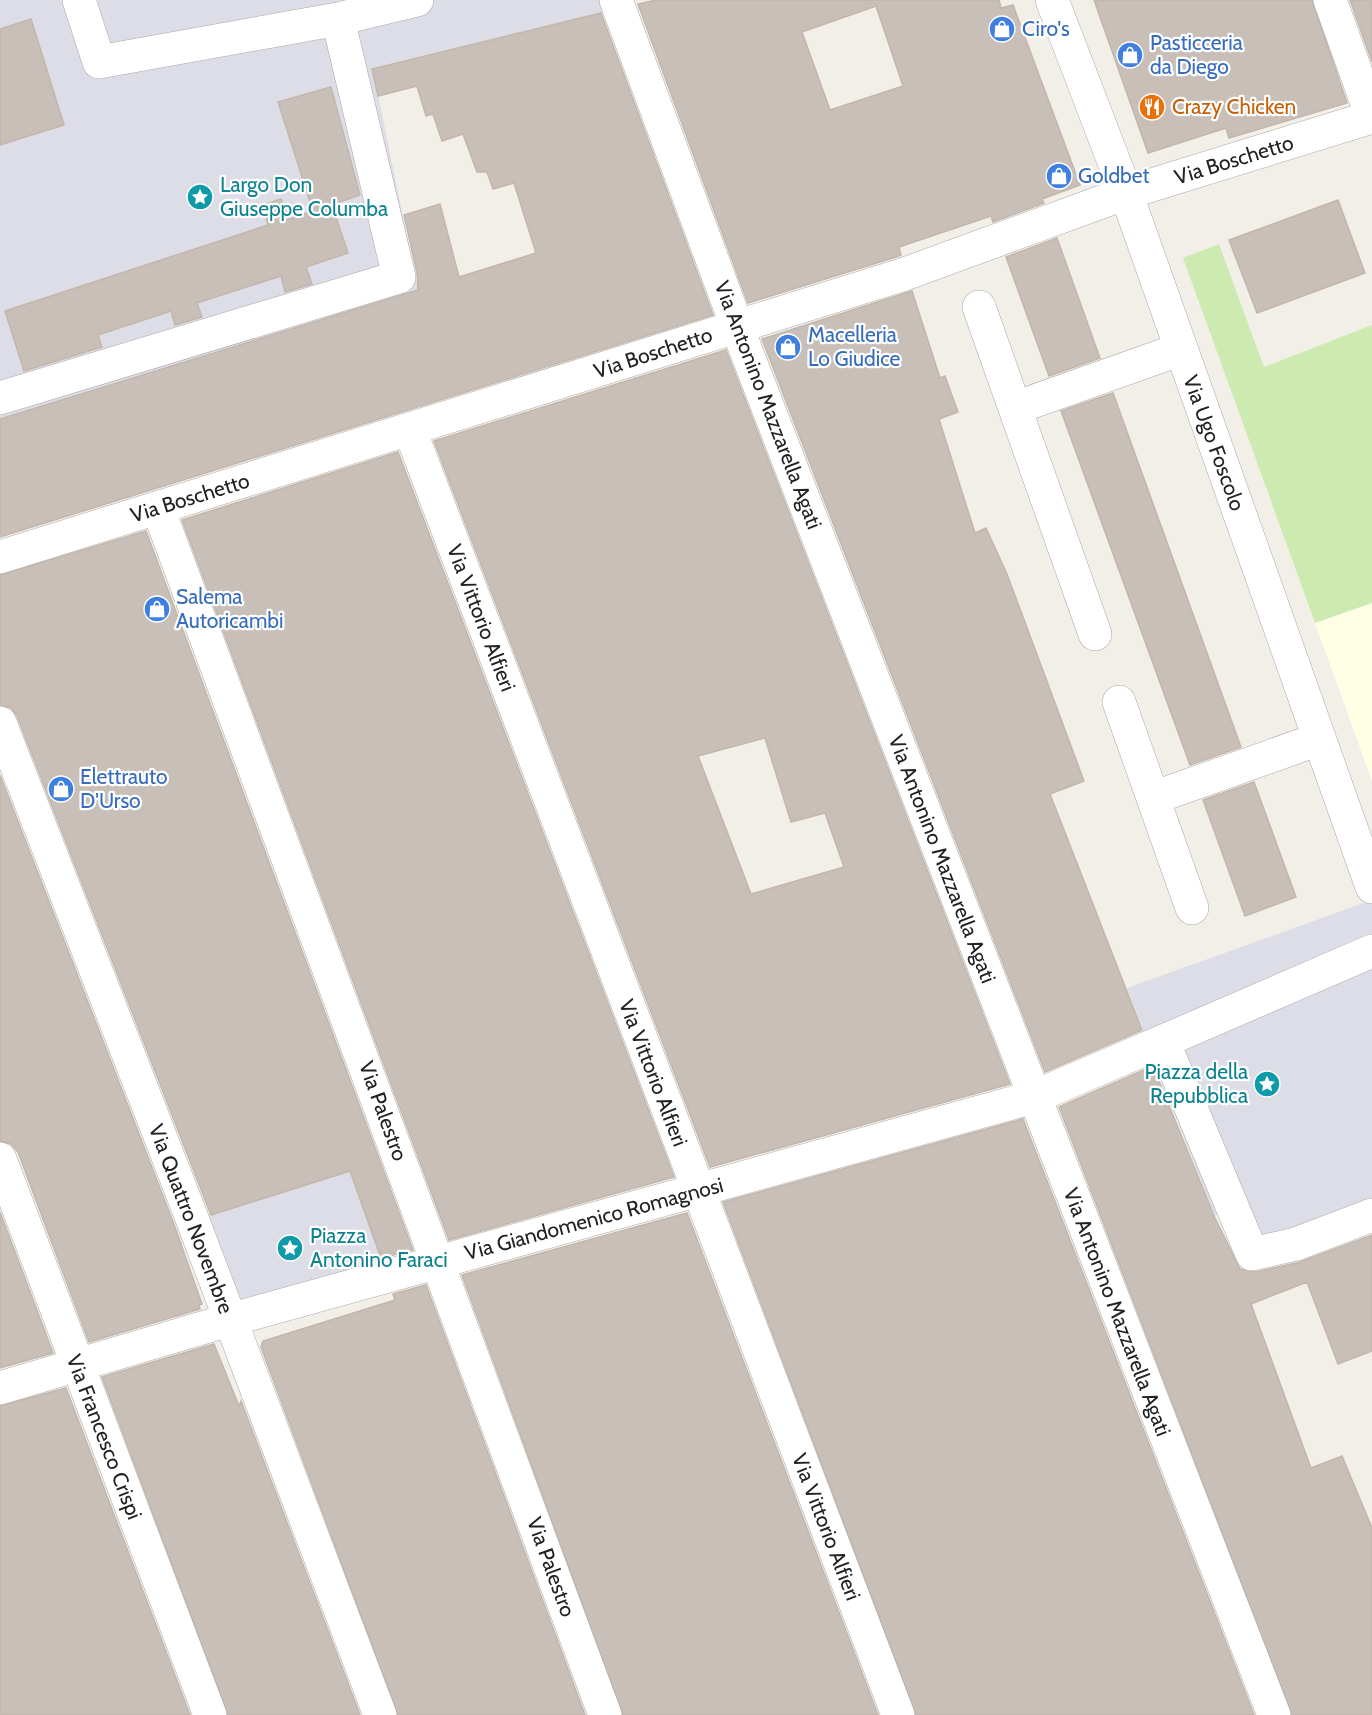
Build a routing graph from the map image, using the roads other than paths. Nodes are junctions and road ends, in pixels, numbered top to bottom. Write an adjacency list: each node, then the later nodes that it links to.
1 (78, 0): 6 (street)
2 (417, 0): 6 (street)
3 (616, 0): 10 (street, Via Antonino Mazzarella Agati)
4 (1052, 0): 8 (street, Via Ugo Foscolo)
5 (1330, 0): 7 (street)
6 (338, 19): 12 (street)
7 (1372, 117): 8 (street, Via Boschetto)
8 (1126, 193): 10 (street, Via Boschetto); 11 (street, Via Ugo Foscolo)
9 (979, 307): 13 (street)
10 (737, 326): 14 (street, Via Boschetto); 26 (street, Via Antonino Mazzarella Agati)
11 (1181, 349): 13 (street); 20 (street, Via Ugo Foscolo)
12 (0, 399)
13 (1015, 408): 17 (street)
14 (410, 430): 15 (street, Via Boschetto); 28 (street, Via Vittorio Alfieri)
15 (158, 508): 16 (street, Via Boschetto); 30 (street, Via Palestro)
16 (0, 557)
17 (1095, 634)
18 (1119, 702): 21 (street)
19 (0, 723): 31 (street, Via Quattro Novembre)
20 (1316, 730): 21 (street); 22 (street, Via Ugo Foscolo)
21 (1150, 789): 23 (street)
22 (1372, 887)
23 (1192, 908)
24 (1372, 951): 25 (street, Via Giandomenico Romagnosi)
25 (1156, 1044): 26 (street, Via Giandomenico Romagnosi); 29 (street)
26 (1034, 1097): 28 (street, Via Giandomenico Romagnosi); 38 (street, Via Antonino Mazzarella Agati)
27 (0, 1159): 32 (street, Via Francesco Crispi)
28 (697, 1191): 30 (street, Via Giandomenico Romagnosi); 37 (street, Via Vittorio Alfieri)
29 (1372, 1215)
30 (438, 1262): 31 (street, Via Giandomenico Romagnosi); 36 (street, Via Palestro)
31 (229, 1320): 32 (street, Via Giandomenico Romagnosi); 35 (street, Via Quattro Novembre)
32 (77, 1366): 33 (street, Via Giandomenico Romagnosi); 34 (street, Via Francesco Crispi)
33 (0, 1388)
34 (210, 1715)
35 (380, 1715)
36 (605, 1715)
37 (898, 1715)
38 (1274, 1715)

